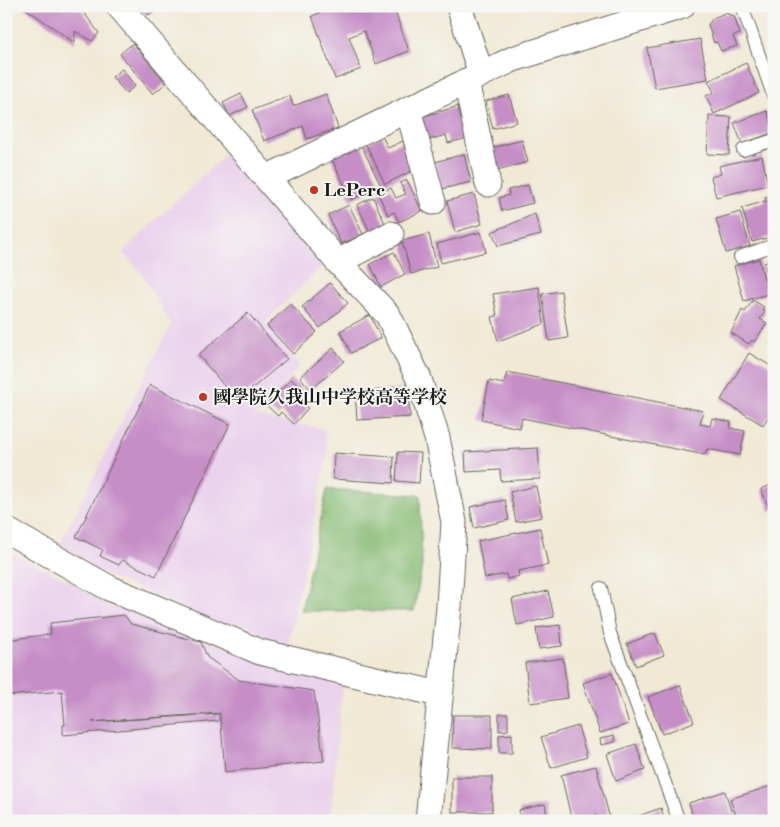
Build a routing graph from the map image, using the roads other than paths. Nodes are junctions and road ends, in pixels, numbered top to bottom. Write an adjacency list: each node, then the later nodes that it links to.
1 (119, 6): 10 (street)
2 (459, 6): 5 (street)
3 (682, 6): 5 (street)
4 (742, 6): 6 (lane)
5 (473, 78): 7 (street); 11 (street)
6 (774, 98)
7 (408, 110): 10 (street); 12 (street)
8 (774, 140): 9 (lane)
9 (744, 150)
10 (266, 178): 16 (street)
11 (488, 184)
12 (433, 202)
13 (392, 234): 16 (street)
14 (774, 245): 15 (lane)
15 (740, 257)
16 (338, 262): 19 (street)
17 (6, 530): 19 (street)
18 (601, 588): 21 (lane)
19 (439, 694): 20 (street)
20 (428, 821)
21 (679, 821)

